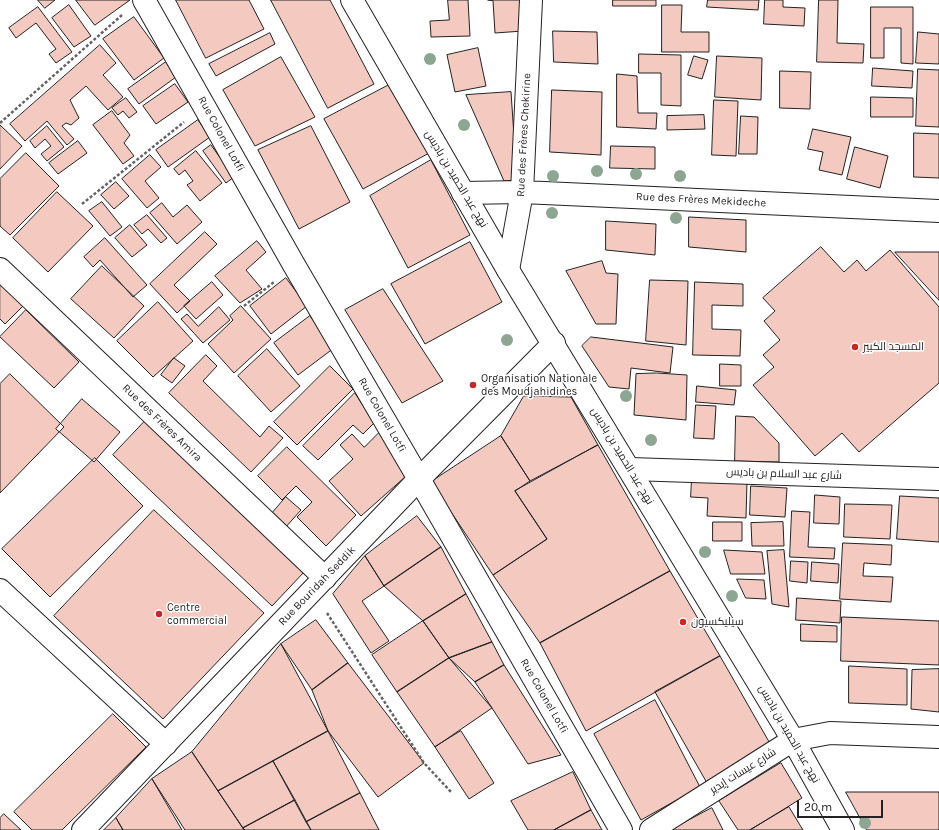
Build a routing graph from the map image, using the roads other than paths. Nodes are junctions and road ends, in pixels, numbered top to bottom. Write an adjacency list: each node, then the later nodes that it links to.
1 (352, 0): 5 (street, نهج عبد الحميد بن باديس)
2 (531, 0): 4 (street, Rue des Frères Chekirine)
3 (136, 5): 11 (street, Rue Colonel Lotfi)
4 (522, 192): 5 (street, Rue des Frères Mekideche); 6 (street, Rue des Frères Mekideche); 8 (street, Rue des Frères Chekirine)
5 (463, 193): 8 (street, نهج عبد الحميد بن باديس)
6 (939, 211)
7 (0, 269): 13 (street, Rue des Frères Amira)
8 (508, 270): 9 (street, نهج عبد الحميد بن باديس)
9 (554, 343): 10 (street, نهج عبد الحميد بن باديس); 11 (street, Rue Bouridah Seddik)
10 (630, 469): 12 (street, شارع عبد السلام بن باديس); 16 (street, نهج عبد الحميد بن باديس)
11 (419, 478): 13 (street, Rue Bouridah Seddik); 19 (street, Rue Colonel Lotfi)
12 (939, 479)
13 (319, 584): 17 (street, Rue Bouridah Seddik)
14 (0, 590): 17 (street)
15 (939, 737): 16 (street, شارع عيسات إيدير)
16 (793, 740): 20 (street, شارع عيسات إيدير); 21 (street, نهج عبد الحميد بن باديس)
17 (166, 744): 18 (street, Rue Bouridah Seddik)
18 (83, 830)
19 (621, 830)
20 (651, 830)
21 (844, 830)

